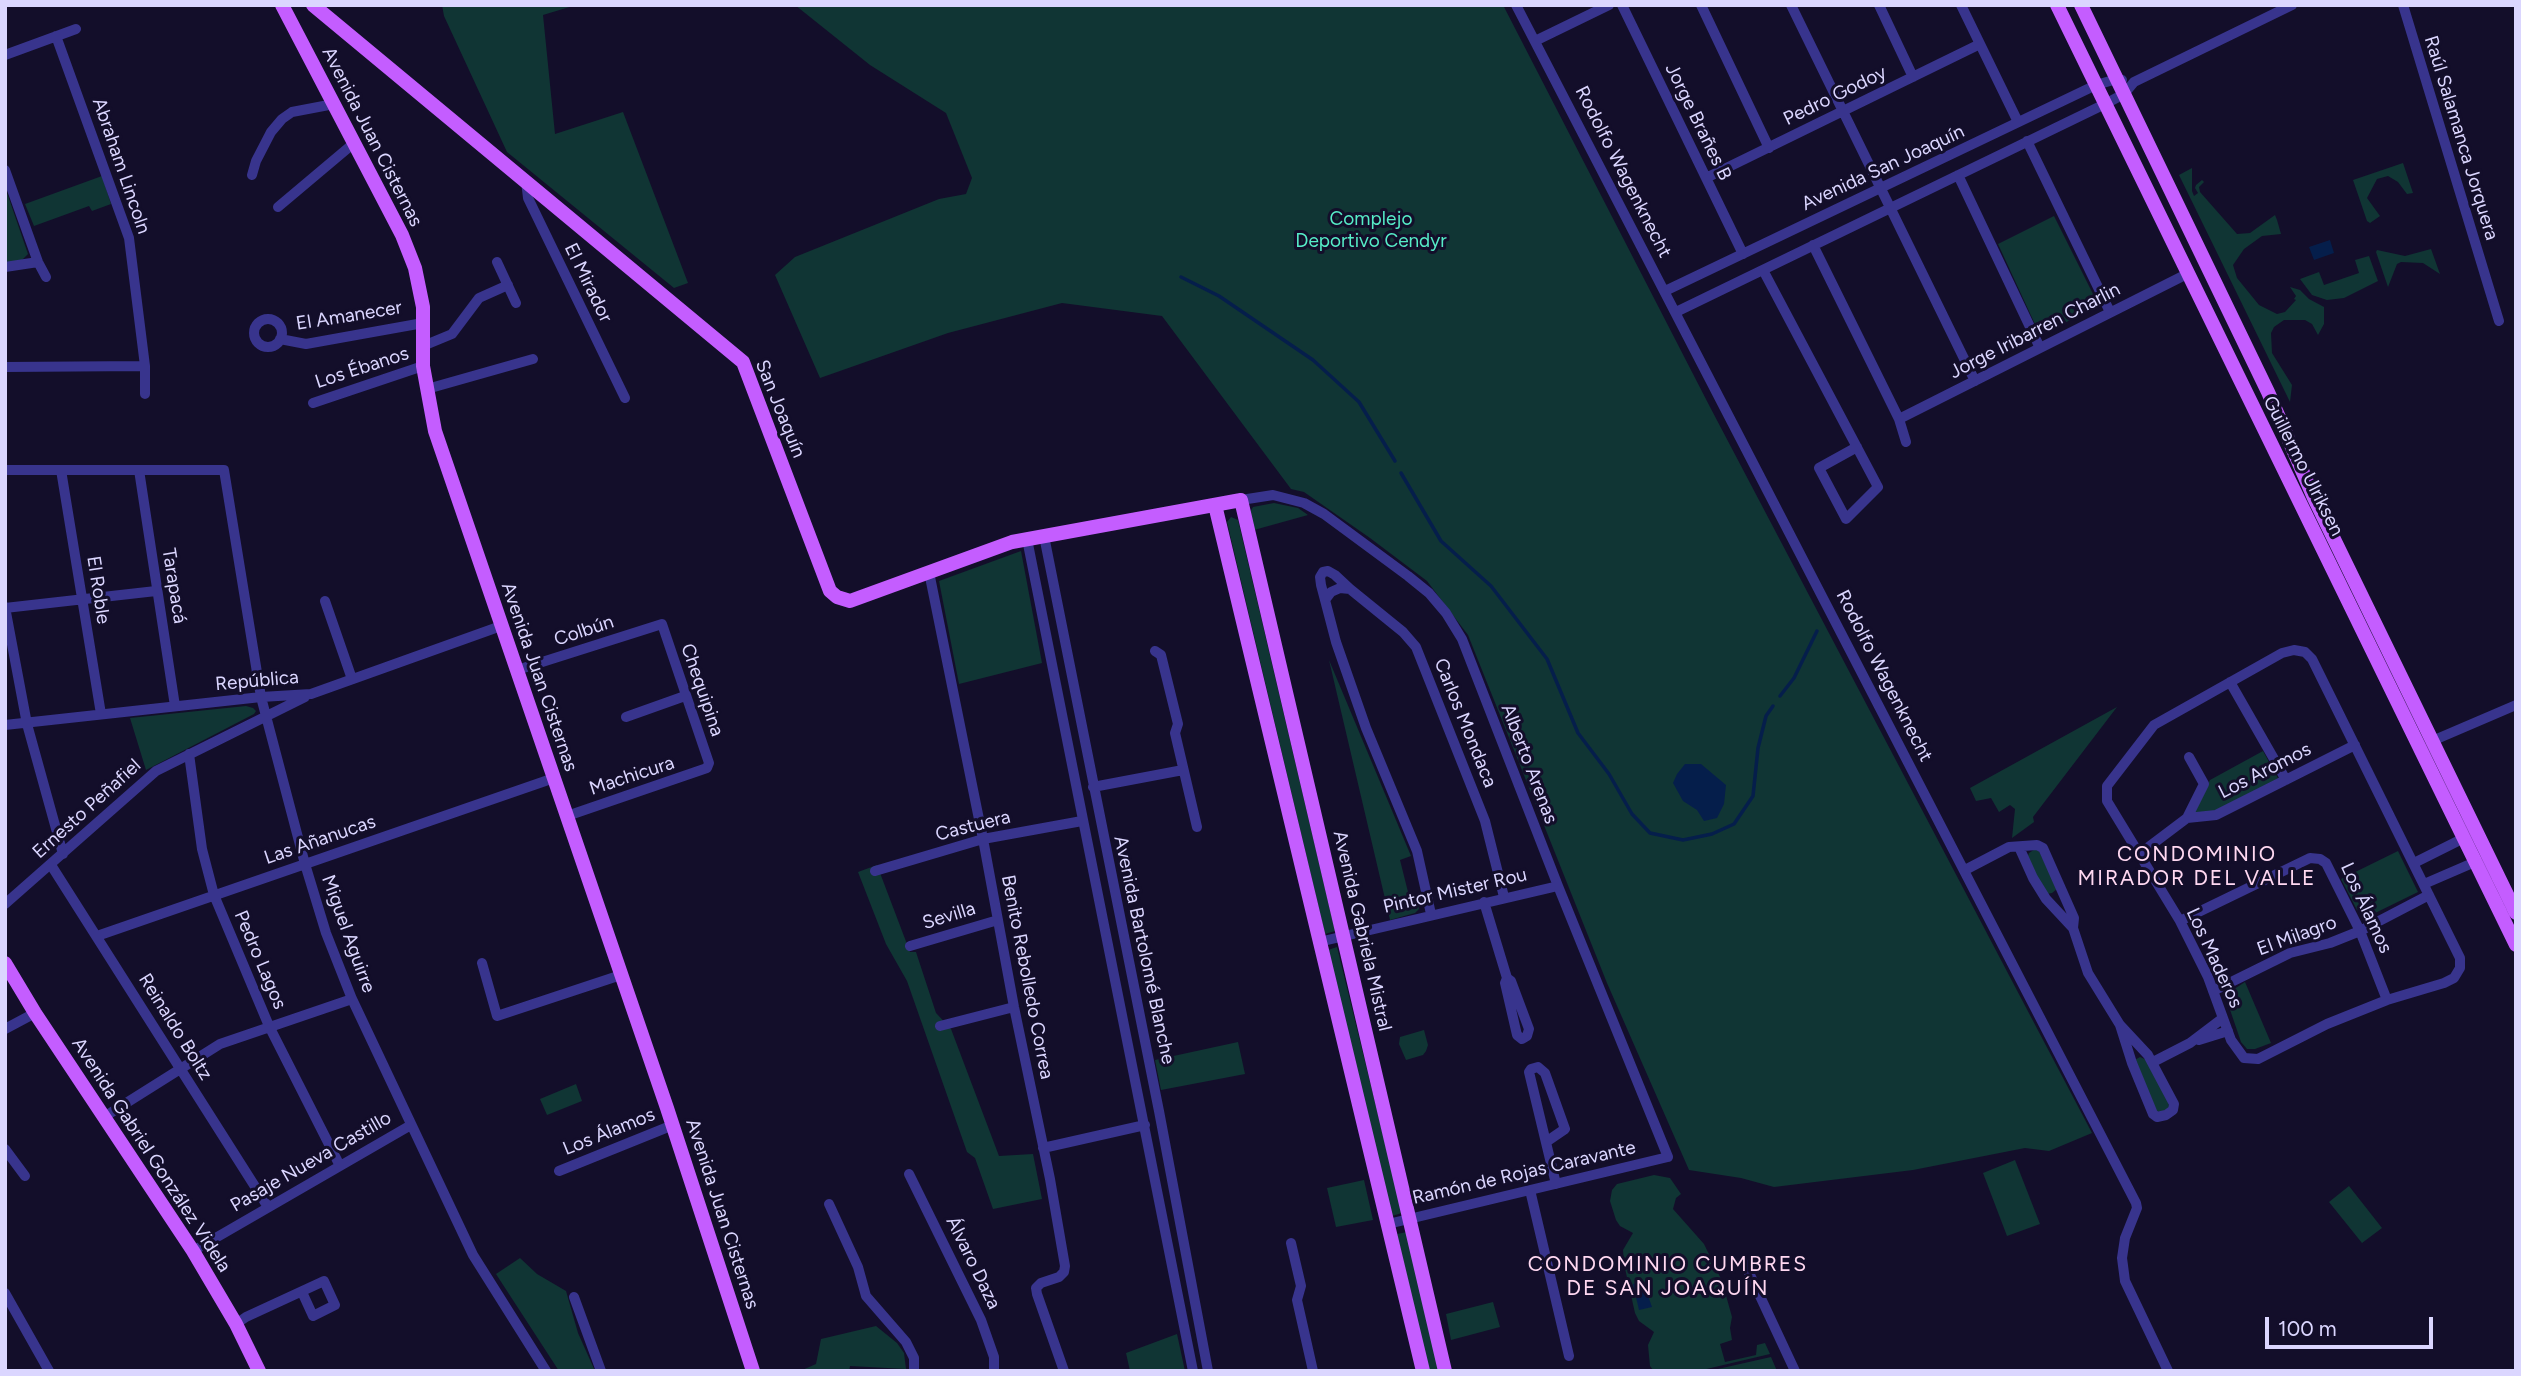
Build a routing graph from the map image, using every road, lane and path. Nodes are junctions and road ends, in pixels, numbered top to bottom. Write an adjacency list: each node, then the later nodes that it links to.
1 (282, 5): 26 (main road, Avenida Juan Cisternas)
2 (313, 5): 39 (main road, San Joaquín)
3 (1516, 5): 18 (street, Rodolfo Wagenknecht)
4 (1609, 5): 18 (street)
5 (1622, 5): 38 (street, Jorge Brañes B)
6 (1701, 5): 34 (street)
7 (1791, 5): 28 (street)
8 (1879, 5): 21 (street)
9 (1961, 5): 19 (street)
10 (2057, 5): 17 (main road, Guillermo Ulriksen)
11 (2081, 5): 16 (main road, Guillermo Ulriksen)
12 (2292, 5): 23 (street)
13 (2403, 5): 56 (street, Raúl Salamanca Jorquera)
14 (76, 29): 15 (street)
15 (56, 36): 20 (street); 62 (street, Abraham Lincoln)
16 (2096, 36): 17 (main road); 22 (main road, Guillermo Ulriksen)
17 (2073, 37): 24 (main road, Guillermo Ulriksen)
18 (1535, 41): 52 (street, Rodolfo Wagenknecht)
19 (1980, 44): 21 (street, Pedro Godoy); 29 (street)
20 (5, 55)
21 (1913, 77): 28 (street, Pedro Godoy)
22 (2117, 79): 23 (street); 24 (street, Avenida San Joaquín); 25 (main road, Guillermo Ulriksen)
23 (2134, 82): 25 (street)
24 (2096, 85): 27 (main road, Guillermo Ulriksen); 29 (street, Avenida San Joaquín)
25 (2124, 94): 27 (street, Avenida San Joaquín); 33 (main road, Guillermo Ulriksen)
26 (334, 104): 32 (main road, Avenida Juan Cisternas); 36 (street)
27 (2105, 104): 30 (main road, Guillermo Ulriksen); 31 (street, Avenida San Joaquín)
28 (1843, 111): 34 (street, Pedro Godoy); 40 (street)
29 (2018, 122): 40 (street, Avenida San Joaquín)
30 (2122, 140): 33 (main road); 49 (main road, Guillermo Ulriksen)
31 (2027, 141): 37 (street, Avenida San Joaquín); 55 (street)
32 (354, 143): 41 (street); 57 (main road, Avenida Juan Cisternas)
33 (2148, 144): 103 (main road, Guillermo Ulriksen)
34 (1769, 148): 38 (street, Pedro Godoy)
35 (5, 170): 45 (street)
36 (252, 175)
37 (1958, 175): 42 (street, Avenida San Joaquín); 60 (street)
38 (1706, 178): 44 (street, Jorge Brañes B)
39 (526, 181): 68 (street, El Mirador); 80 (main road, San Joaquín)
40 (1881, 188): 42 (street); 44 (street, Avenida San Joaquín)
41 (278, 207)
42 (1890, 208): 43 (street, Avenida San Joaquín); 65 (street)
43 (1813, 246): 48 (street, Avenida San Joaquín); 70 (street)
44 (1743, 254): 52 (street, Avenida San Joaquín)
45 (38, 261): 47 (street); 50 (street)
46 (497, 262): 51 (street)
47 (5, 267)
48 (1763, 270): 54 (street, Avenida San Joaquín); 72 (street)
49 (2187, 274): 55 (street, Jorge Iribarren Charlin); 116 (main road, Guillermo Ulriksen)
50 (46, 277)
51 (508, 285): 53 (street); 59 (street)
52 (1665, 291): 54 (street, Rodolfo Wagenknecht)
53 (516, 303)
54 (1676, 312): 125 (street, Rodolfo Wagenknecht)
55 (2110, 313): 60 (street, Jorge Iribarren Charlin)
56 (2499, 321)
57 (423, 323): 58 (street, El Amanecer); 59 (main road, Avenida Juan Cisternas)
58 (281, 339)
59 (423, 346): 63 (main road, Avenida Juan Cisternas)
60 (2040, 348): 65 (street, Jorge Iribarren Charlin)
61 (533, 359): 66 (street)
62 (145, 366): 64 (street); 67 (street, Abraham Lincoln)
63 (423, 366): 66 (main road, Avenida Juan Cisternas); 69 (street, Los Ébanos)
64 (5, 367)
65 (1975, 381): 70 (street, Jorge Iribarren Charlin)
66 (427, 389): 88 (main road, Avenida Juan Cisternas)
67 (145, 394)
68 (625, 398)
69 (313, 402)
70 (1899, 419): 71 (street)
71 (1906, 442)
72 (1857, 447): 72 (street)
73 (5, 470): 74 (street)
74 (61, 470): 75 (street); 83 (street, El Roble)
75 (139, 470): 82 (street, Tarapacá); 95 (street, Miguel Aguirre)
76 (1241, 500): 77 (main road, San Joaquín); 128 (street, Alberto Arenas); 143 (main road, Avenida Gabriela Mistral)
77 (1215, 505): 78 (main road, San Joaquín); 144 (main road)
78 (1044, 536): 79 (main road, San Joaquín); 111 (street, Avenida Bartolomé Blanche)
79 (1027, 539): 80 (main road, San Joaquín); 114 (street, Avenida Bartolomé Blanche)
80 (929, 572): 117 (street, Benito Rebolledo Correa)
81 (1350, 589): 84 (street); 84 (street, Carlos Mondaca); 132 (street, Carlos Mondaca)
82 (156, 591): 83 (street); 97 (street, Tarapacá)
83 (81, 599): 86 (street); 98 (street, El Roble)
84 (1325, 600): 137 (street, Carlos Mondaca)
85 (325, 601): 91 (street)
86 (5, 607): 101 (street)
87 (662, 624): 90 (street, Colbún); 94 (street, Chequipina)
88 (501, 626): 90 (main road, Avenida Juan Cisternas); 91 (street, República)
89 (1155, 652): 108 (street)
90 (517, 670): 109 (main road, Avenida Juan Cisternas)
91 (352, 679): 93 (street, República)
92 (2230, 682): 104 (street, Los Maderos); 110 (street); 120 (street, Los Maderos)
93 (311, 694): 95 (street, República); 99 (street, Ernesto Peñafiel)
94 (685, 696): 100 (street); 107 (street, Chequipina)
95 (261, 697): 97 (street, República); 99 (street, Miguel Aguirre)
96 (2516, 705): 103 (street)
97 (175, 706): 98 (street, República)
98 (102, 715): 101 (street, República)
99 (267, 716): 105 (street, Ernesto Peñafiel); 123 (street, Miguel Aguirre)
100 (626, 716)
101 (27, 724): 102 (street, República); 119 (street)
102 (5, 725)
103 (2432, 741): 136 (main road, Guillermo Ulriksen)
104 (2356, 745): 110 (street, Los Aromos); 122 (street, Los Maderos)
105 (189, 754): 119 (street, Ernesto Peñafiel); 130 (street, Pedro Lagos)
106 (2189, 757): 113 (street, Los Aromos)
107 (707, 768): 112 (street, Machicura)
108 (1183, 770): 111 (street); 115 (street)
109 (554, 778): 112 (main road, Avenida Juan Cisternas); 123 (street, Las Añanucas)
110 (2286, 780): 113 (street, Los Aromos)
111 (1093, 787): 192 (street, Avenida Bartolomé Blanche)
112 (568, 816): 149 (main road, Avenida Juan Cisternas)
113 (2187, 818): 120 (street, Los Aromos)
114 (1082, 821): 117 (street, Castuera); 169 (street, Avenida Bartolomé Blanche)
115 (1196, 827)
116 (2464, 838): 121 (main road, Guillermo Ulriksen); 122 (street)
117 (983, 839): 126 (street, Castuera); 138 (street, Benito Rebolledo Correa)
118 (2019, 847): 125 (street); 129 (street); 133 (street)
119 (63, 854): 124 (street, Ernesto Peñafiel)
120 (2138, 855): 139 (street, Los Maderos)
121 (2475, 862): 127 (street); 145 (main road, Guillermo Ulriksen)
122 (2414, 863): 127 (street, Los Maderos)
123 (304, 864): 130 (street, Las Añanucas); 152 (street, Miguel Aguirre)
124 (51, 865): 135 (street, Ernesto Peñafiel); 142 (street, Reinaldo Boltz)
125 (1965, 870): 206 (street, Rodolfo Wagenknecht)
126 (875, 872)
127 (2424, 884): 131 (street, Los Maderos)
128 (1558, 886): 132 (street, Pintor Mister Rou); 173 (street, Alberto Arenas)
129 (2063, 890): 133 (street); 140 (street)
130 (215, 895): 142 (street, Las Añanucas); 158 (street, Pedro Lagos)
131 (2429, 895): 141 (street, El Milagro); 153 (street, Los Maderos)
132 (1504, 897): 134 (street, Pintor Mister Rou)
133 (2046, 899): 140 (street)
134 (1484, 902): 137 (street, Pintor Mister Rou); 150 (street)
135 (5, 904)
136 (2516, 913)
137 (1431, 914): 143 (street, Pintor Mister Rou)
138 (998, 920): 146 (street, Sevilla); 154 (street, Benito Rebolledo Correa)
139 (2180, 921): 141 (street, Los Álamos); 151 (street, Los Maderos)
140 (2073, 928): 157 (street)
141 (2360, 931): 151 (street, El Milagro); 153 (street, Los Álamos)
142 (97, 936): 165 (street, Reinaldo Boltz)
143 (1343, 936): 144 (street, Pintor Mister Rou); 182 (main road, Avenida Gabriela Mistral)
144 (1319, 942): 183 (main road)
145 (2516, 945)
146 (910, 946)
147 (5, 963): 155 (main road, Avenida Gabriel González Videla)
148 (482, 963): 149 (street)
149 (621, 975): 168 (main road, Avenida Juan Cisternas)
150 (1507, 978): 150 (street)
151 (2213, 991): 156 (street, Los Maderos)
152 (352, 999): 158 (street); 167 (street, Miguel Aguirre)
153 (2387, 1000): 161 (street, Los Maderos)
154 (1014, 1007): 159 (street); 171 (street, Benito Rebolledo Correa)
155 (35, 1013): 160 (street); 166 (main road, Avenida Gabriel González Videla)
156 (2223, 1018): 161 (street, Los Maderos); 162 (street)
157 (2120, 1025): 163 (street); 164 (street)
158 (269, 1026): 165 (street); 174 (street, Pedro Lagos)
159 (940, 1026)
160 (5, 1029)
161 (2228, 1031): 162 (street)
162 (2190, 1043): 163 (street)
163 (2151, 1058): 164 (street); 164 (street)
164 (2132, 1063)
165 (181, 1070): 166 (street); 181 (street, Reinaldo Boltz)
166 (104, 1118): 185 (main road, Avenida Gabriel González Videla)
167 (411, 1125): 174 (street, Pasaje Nueva Castillo); 196 (street, Miguel Aguirre)
168 (673, 1125): 175 (street, Los Álamos); 198 (main road, Avenida Juan Cisternas)
169 (1145, 1125): 171 (street); 193 (street, Avenida Bartolomé Blanche)
170 (1546, 1142): 170 (street); 178 (street)
171 (1043, 1148): 201 (street, Benito Rebolledo Correa)
172 (5, 1149): 177 (street)
173 (1668, 1157): 178 (street, Ramón de Rojas Caravante)
174 (340, 1166): 181 (street, Pasaje Nueva Castillo)
175 (559, 1171)
176 (909, 1174): 200 (street, Álvaro Daza)
177 (24, 1176)
178 (1556, 1184): 179 (street, Ramón de Rojas Caravante)
179 (1531, 1190): 182 (street, Ramón de Rojas Caravante); 191 (street)
180 (829, 1204): 199 (street)
181 (268, 1207): 185 (street, Pasaje Nueva Castillo)
182 (1411, 1218): 183 (street, Ramón de Rojas Caravante); 204 (main road, Avenida Gabriela Mistral)
183 (1388, 1224): 203 (main road)
184 (1291, 1243): 202 (street)
185 (192, 1251): 190 (main road, Avenida Gabriel González Videla)
186 (1745, 1264): 205 (street)
187 (302, 1292): 190 (street)
188 (5, 1293): 194 (street)
189 (574, 1297): 197 (street)
190 (236, 1324): 195 (main road, Avenida Gabriel González Videla)
191 (1569, 1356)
192 (1208, 1368): 193 (street)
193 (1193, 1369)
194 (49, 1371)
195 (259, 1371)
196 (546, 1371)
197 (601, 1371)
198 (753, 1371)
199 (914, 1371)
200 (994, 1371)
201 (1063, 1371)
202 (1313, 1371)
203 (1423, 1371)
204 (1445, 1371)
205 (1795, 1371)
206 (2168, 1371)

